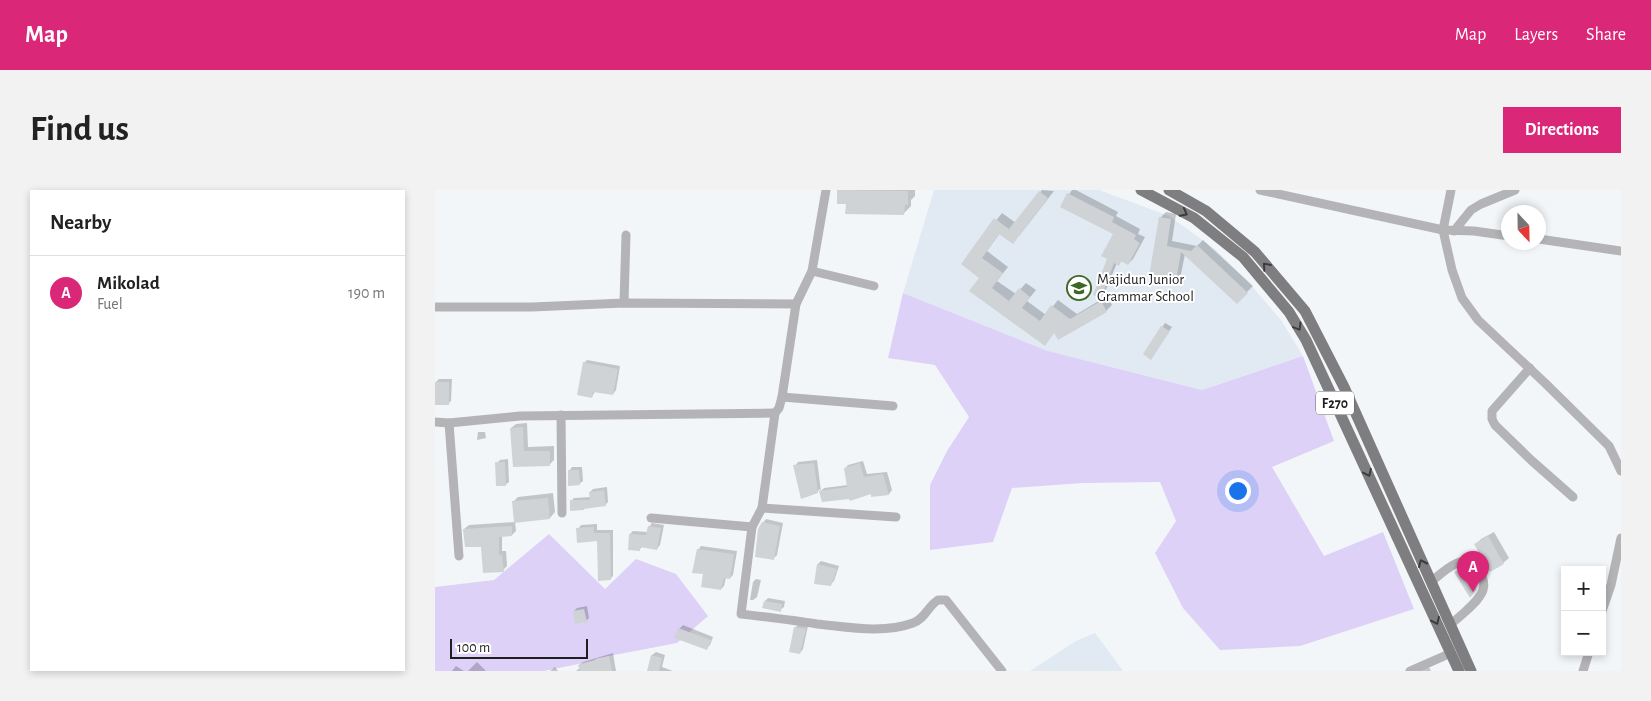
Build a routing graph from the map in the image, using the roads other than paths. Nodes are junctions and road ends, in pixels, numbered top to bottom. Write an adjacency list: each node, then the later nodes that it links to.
1 (826, 190): 13 (street)
2 (1141, 190): 38 (main road, F270, one-way to 38)
3 (1260, 190): 7 (street)
4 (1451, 190): 7 (street)
5 (1515, 190): 8 (street)
6 (1176, 191): 35 (main road, F270, one-way to 6)
7 (1443, 230): 8 (street); 18 (street)
8 (1454, 231): 10 (street)
9 (626, 235): 15 (street)
10 (1501, 235)
11 (1546, 240): 12 (street)
12 (1621, 251)
13 (812, 271): 14 (street); 16 (street)
14 (874, 286)
15 (624, 303): 16 (street); 17 (street)
16 (796, 304): 19 (street)
17 (435, 307)
18 (1530, 368): 25 (street); 26 (street)
19 (782, 398): 20 (street); 21 (street)
20 (893, 406)
21 (775, 413): 22 (street); 27 (street)
22 (561, 415): 24 (street); 28 (street)
23 (435, 422): 24 (street)
24 (449, 423): 33 (street)
25 (1621, 471)
26 (1573, 497)
27 (762, 508): 29 (street); 31 (street)
28 (562, 513)
29 (896, 517)
30 (651, 518): 31 (street)
31 (753, 527): 40 (street)
32 (1621, 538): 34 (street)
33 (459, 556)
34 (1619, 556): 36 (street)
35 (1431, 582): 37 (main road, F270); 37 (street)
36 (1606, 599)
37 (1451, 625): 43 (main road, F270)
38 (1451, 653): 41 (street); 42 (main road, F270)
39 (1588, 656): 44 (street)
40 (1002, 671)
41 (1410, 671)
42 (1459, 671)
43 (1471, 671)
44 (1583, 671)

